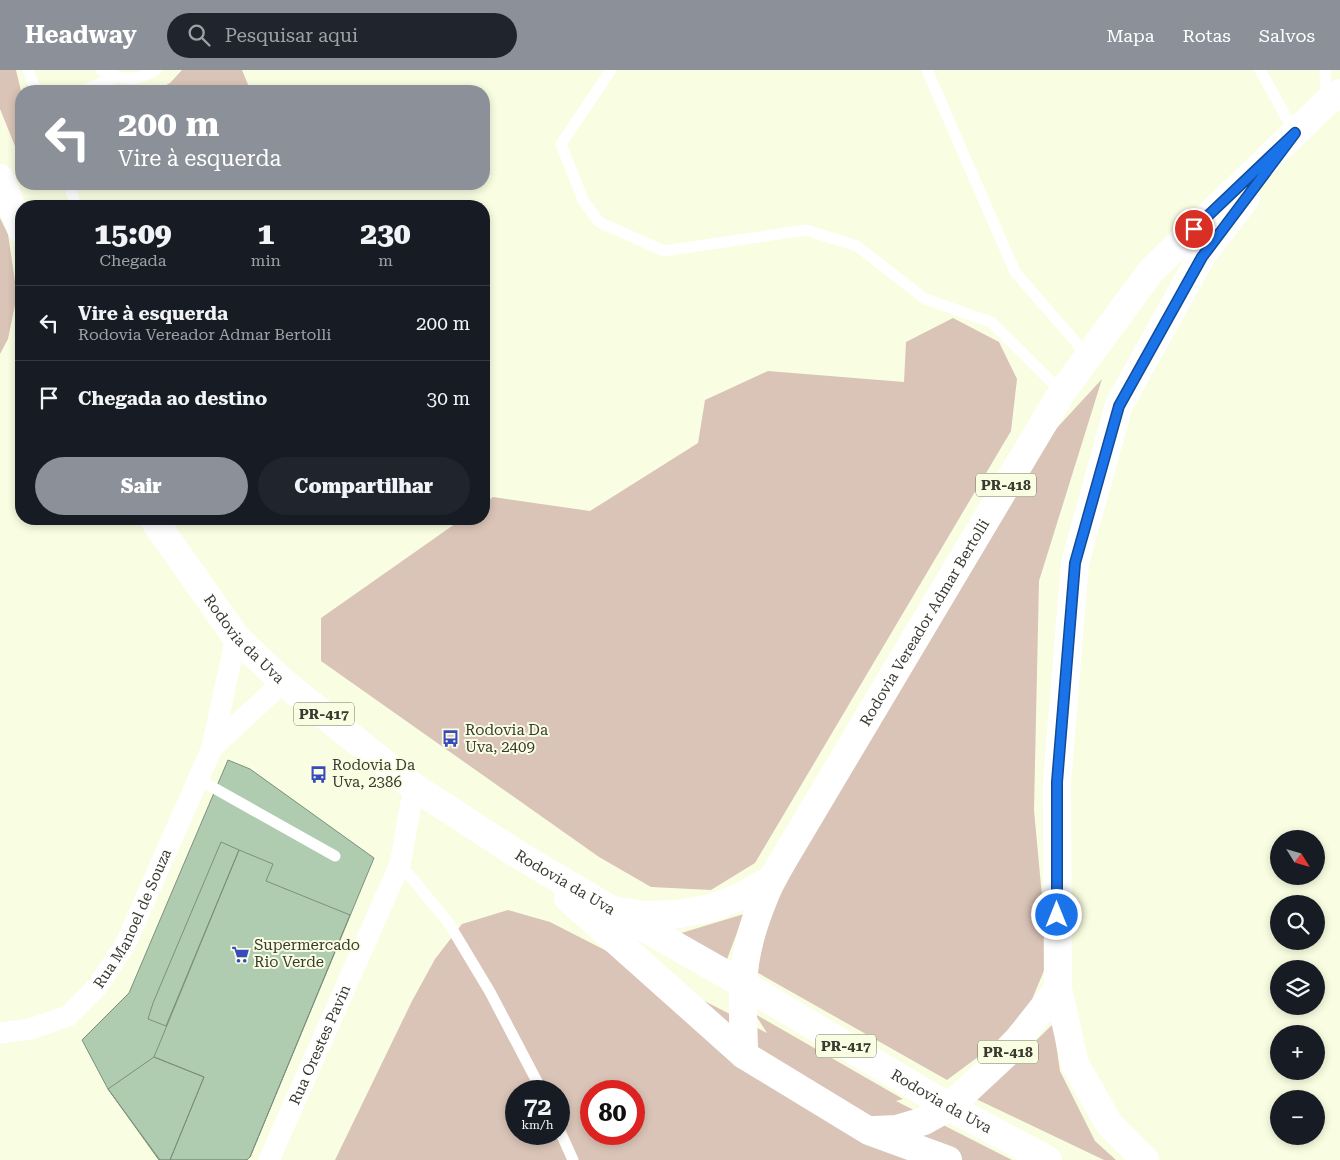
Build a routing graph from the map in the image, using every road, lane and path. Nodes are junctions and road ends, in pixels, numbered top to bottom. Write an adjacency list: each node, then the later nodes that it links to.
1 (28, 70): 9 (lane)
2 (101, 70): 8 (lane)
3 (156, 70): 8 (lane)
4 (611, 70): 16 (lane)
5 (927, 70): 15 (lane)
6 (1260, 70): 12 (lane)
7 (1325, 70): 11 (lane)
8 (115, 77): 10 (lane)
9 (34, 85)
10 (97, 85)
11 (1333, 98): 12 (main road, Rodovia Vereador Admar Bertolli / PR-418)
12 (1295, 133): 15 (main road, Rodovia Vereador Admar Bertolli / PR-418); 29 (main road, Rodovia Vereador Admar Bertolli / PR-418)
13 (0, 178): 14 (main road)
14 (15, 214)
15 (1088, 356): 16 (main road, Rodovia Vereador Admar Bertolli / PR-418)
16 (1062, 392): 26 (main road, Rodovia Vereador Admar Bertolli / PR-418)
17 (159, 525): 18 (main road, Rodovia da Uva / PR-417)
18 (236, 637): 19 (main road, Rodovia da Uva / PR-417); 20 (street, Rua Manoel de Souza)
19 (283, 682): 20 (street, Rua Manoel de Souza); 22 (main road, Rodovia da Uva / PR-417)
20 (212, 748): 21 (street, Rua Manoel de Souza)
21 (198, 779): 23 (lane); 30 (street, Rua Manoel de Souza)
22 (414, 787): 24 (main road, Rodovia da Uva / PR-417); 25 (street, Rua Orestes Pavin)
23 (335, 856)
24 (522, 857): 27 (main road, Rodovia da Uva / PR-417); 31 (main road)
25 (400, 864): 32 (lane); 36 (street, Rua Orestes Pavin)
26 (772, 879): 27 (main road); 28 (main road, Rodovia Vereador Admar Bertolli / PR-418)
27 (612, 910): 28 (main road, Rodovia da Uva / PR-417)
28 (742, 984): 31 (main road, Rodovia Vereador Admar Bertolli); 33 (main road, Rodovia da Uva / PR-417)
29 (1058, 989): 33 (main road, PR-418); 40 (main road, Rodovia Vereador Admar Bertolli)
30 (0, 1032)
31 (744, 1055): 34 (main road)
32 (536, 1080)
33 (949, 1107): 34 (main road); 39 (main road, Rodovia da Uva / PR-417)
34 (869, 1131): 38 (main road)
35 (566, 1145): 37 (lane)
36 (269, 1160)
37 (573, 1160)
38 (948, 1160)
39 (1048, 1160)
40 (1145, 1160)

